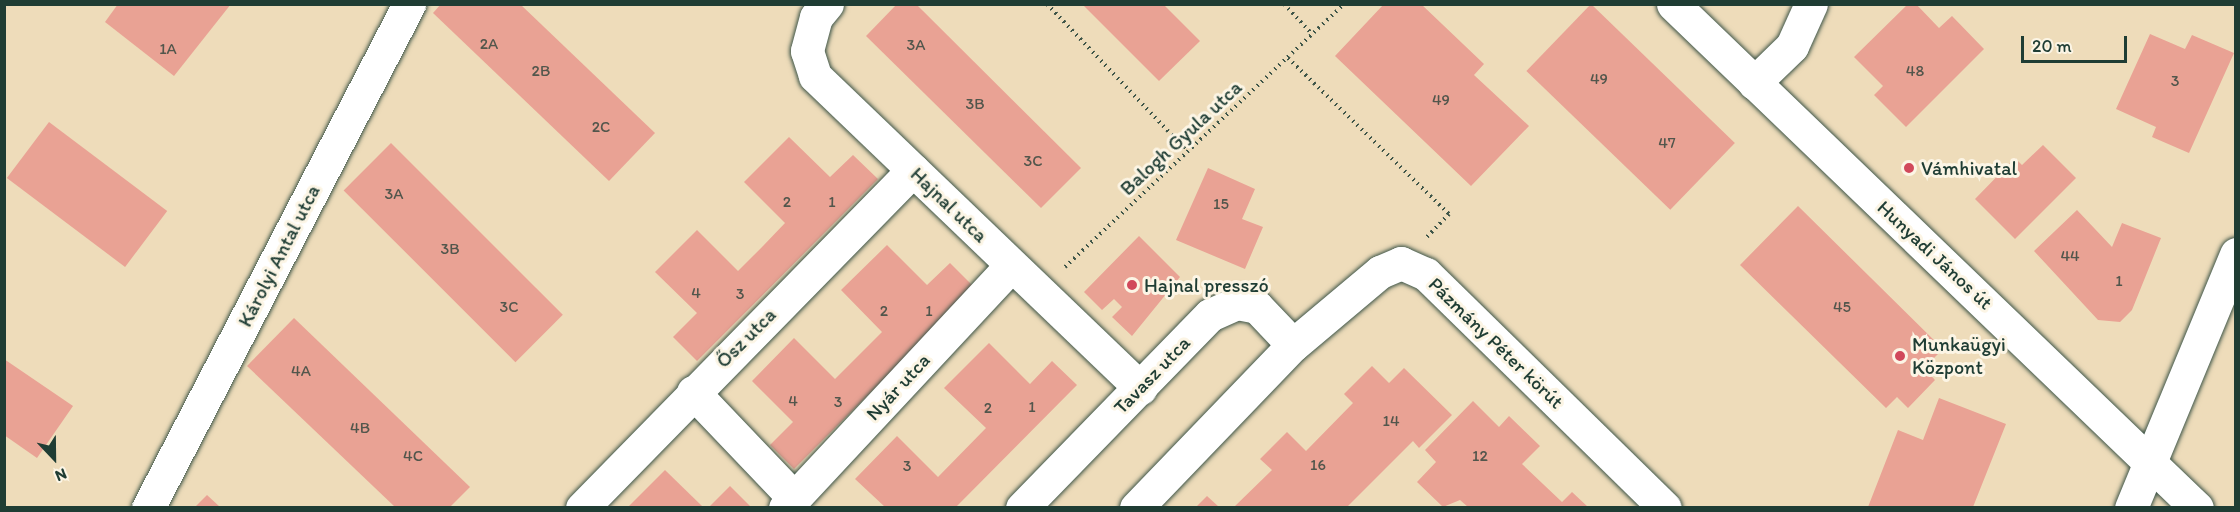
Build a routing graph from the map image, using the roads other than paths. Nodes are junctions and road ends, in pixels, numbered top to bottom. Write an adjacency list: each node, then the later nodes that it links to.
1 (409, 4): 14 (street, Károlyi Antal utca)
2 (827, 4): 6 (street, Hajnal utca)
3 (1672, 4): 5 (street, Hunyadi János út)
4 (1811, 4): 5 (street)
5 (1754, 83): 12 (street, Hunyadi János út)
6 (913, 170): 8 (street, Hajnal utca); 11 (street, Ősz utca)
7 (2235, 254): 12 (street)
8 (1011, 266): 10 (street, Hajnal utca); 13 (street, Nyár utca)
9 (1293, 345): 10 (street, Tavasz utca); 17 (street); 18 (street, Pázmány Péter körút)
10 (1140, 388): 16 (street, Tavasz utca)
11 (693, 392): 13 (street); 15 (street, Ősz utca)
12 (2151, 462): 19 (street); 20 (street, Hunyadi János út)
13 (790, 503)
14 (148, 507)
15 (582, 507)
16 (1022, 507)
17 (1136, 507)
18 (1665, 507)
19 (2132, 507)
20 (2197, 507)

